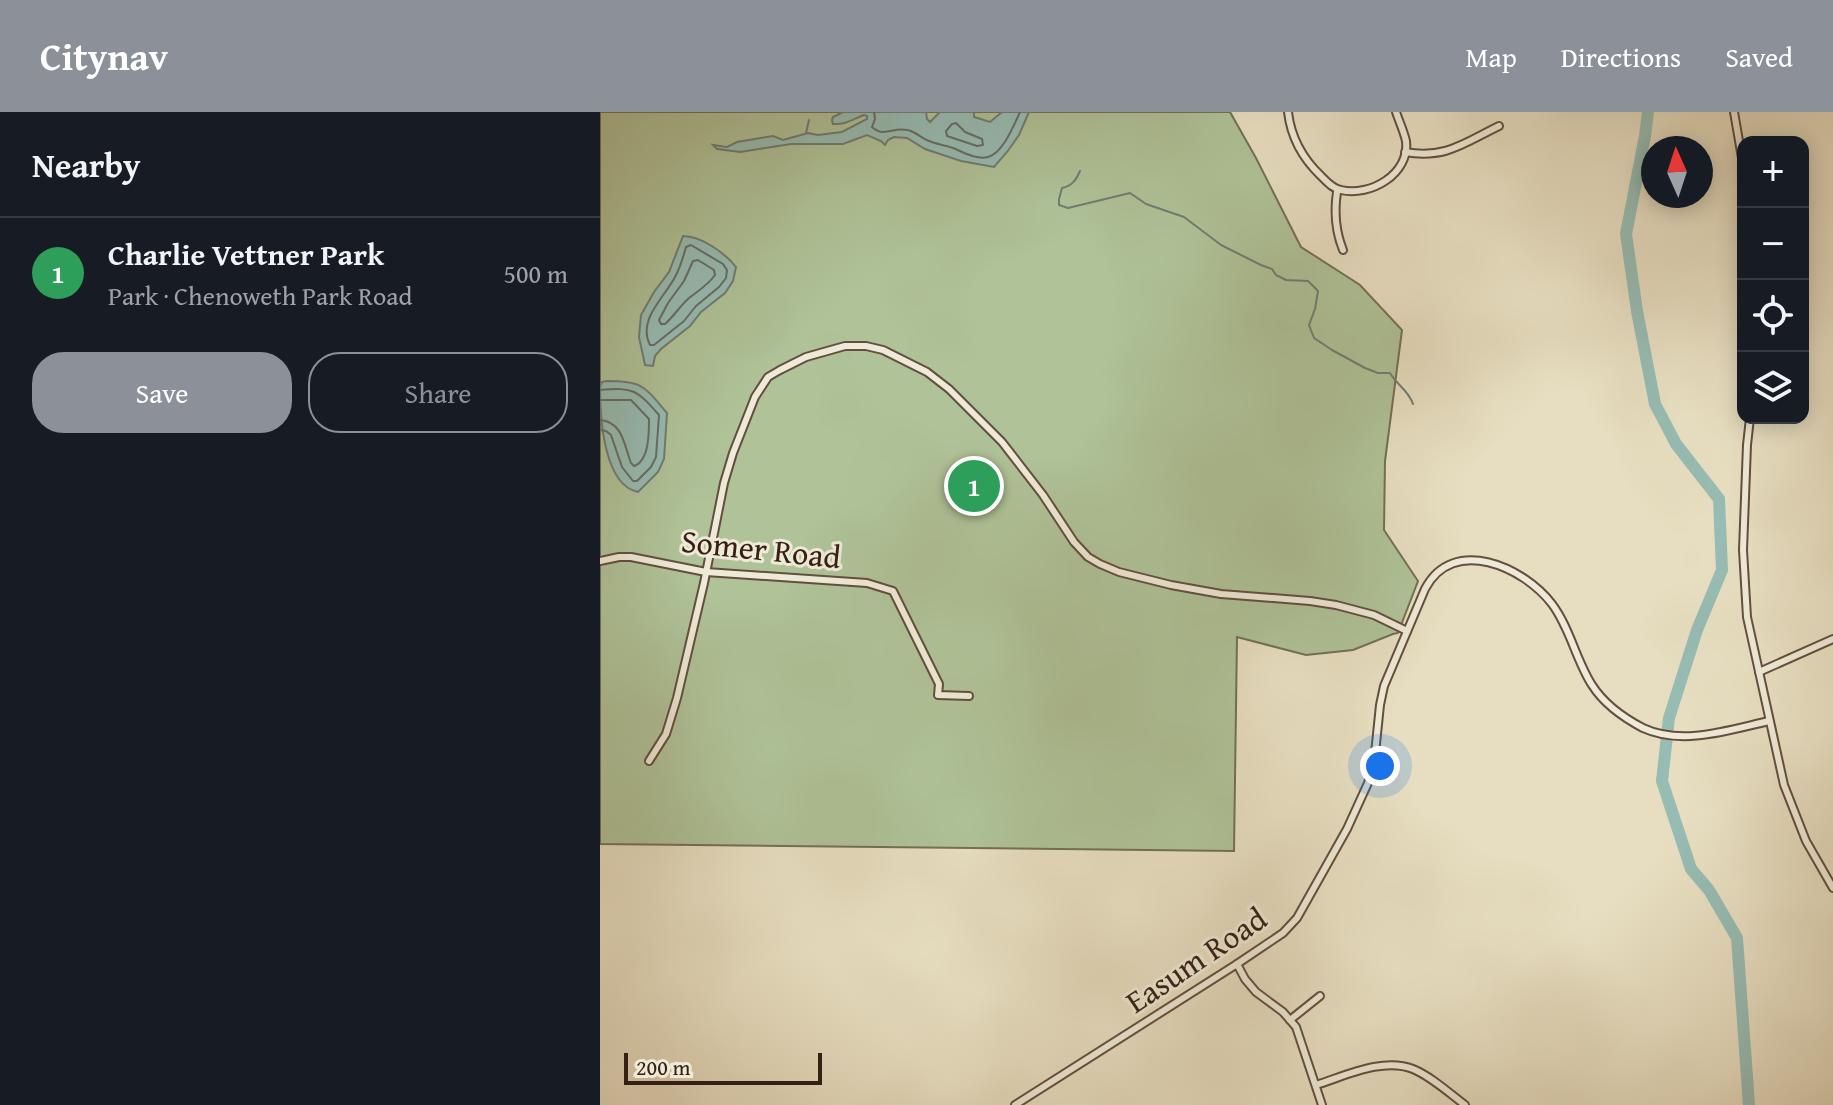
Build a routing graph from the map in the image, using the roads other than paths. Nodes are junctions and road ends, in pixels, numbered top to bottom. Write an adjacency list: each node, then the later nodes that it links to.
1 (1288, 112): 7 (street)
2 (1396, 112): 6 (street)
3 (1734, 112): 5 (street)
4 (1499, 126): 6 (street)
5 (1738, 136)
6 (1405, 152): 7 (street)
7 (1339, 190): 8 (street)
8 (1343, 250)
9 (1749, 424): 14 (street)
10 (600, 561): 11 (street, Somer Road)
11 (706, 572): 12 (street); 15 (street, Somer Road); 17 (street)
12 (1407, 631): 16 (street, Easum Road); 19 (street, Easum Road)
13 (1833, 639): 14 (street)
14 (1759, 672): 16 (street)
15 (969, 696)
16 (1769, 721): 18 (street)
17 (649, 761)
18 (1833, 888)
19 (1237, 964): 21 (street); 23 (street, Easum Road)
20 (1320, 996): 21 (street)
21 (1290, 1020): 22 (street)
22 (1316, 1085): 24 (street); 25 (street)
23 (1015, 1105)
24 (1322, 1105)
25 (1465, 1105)

